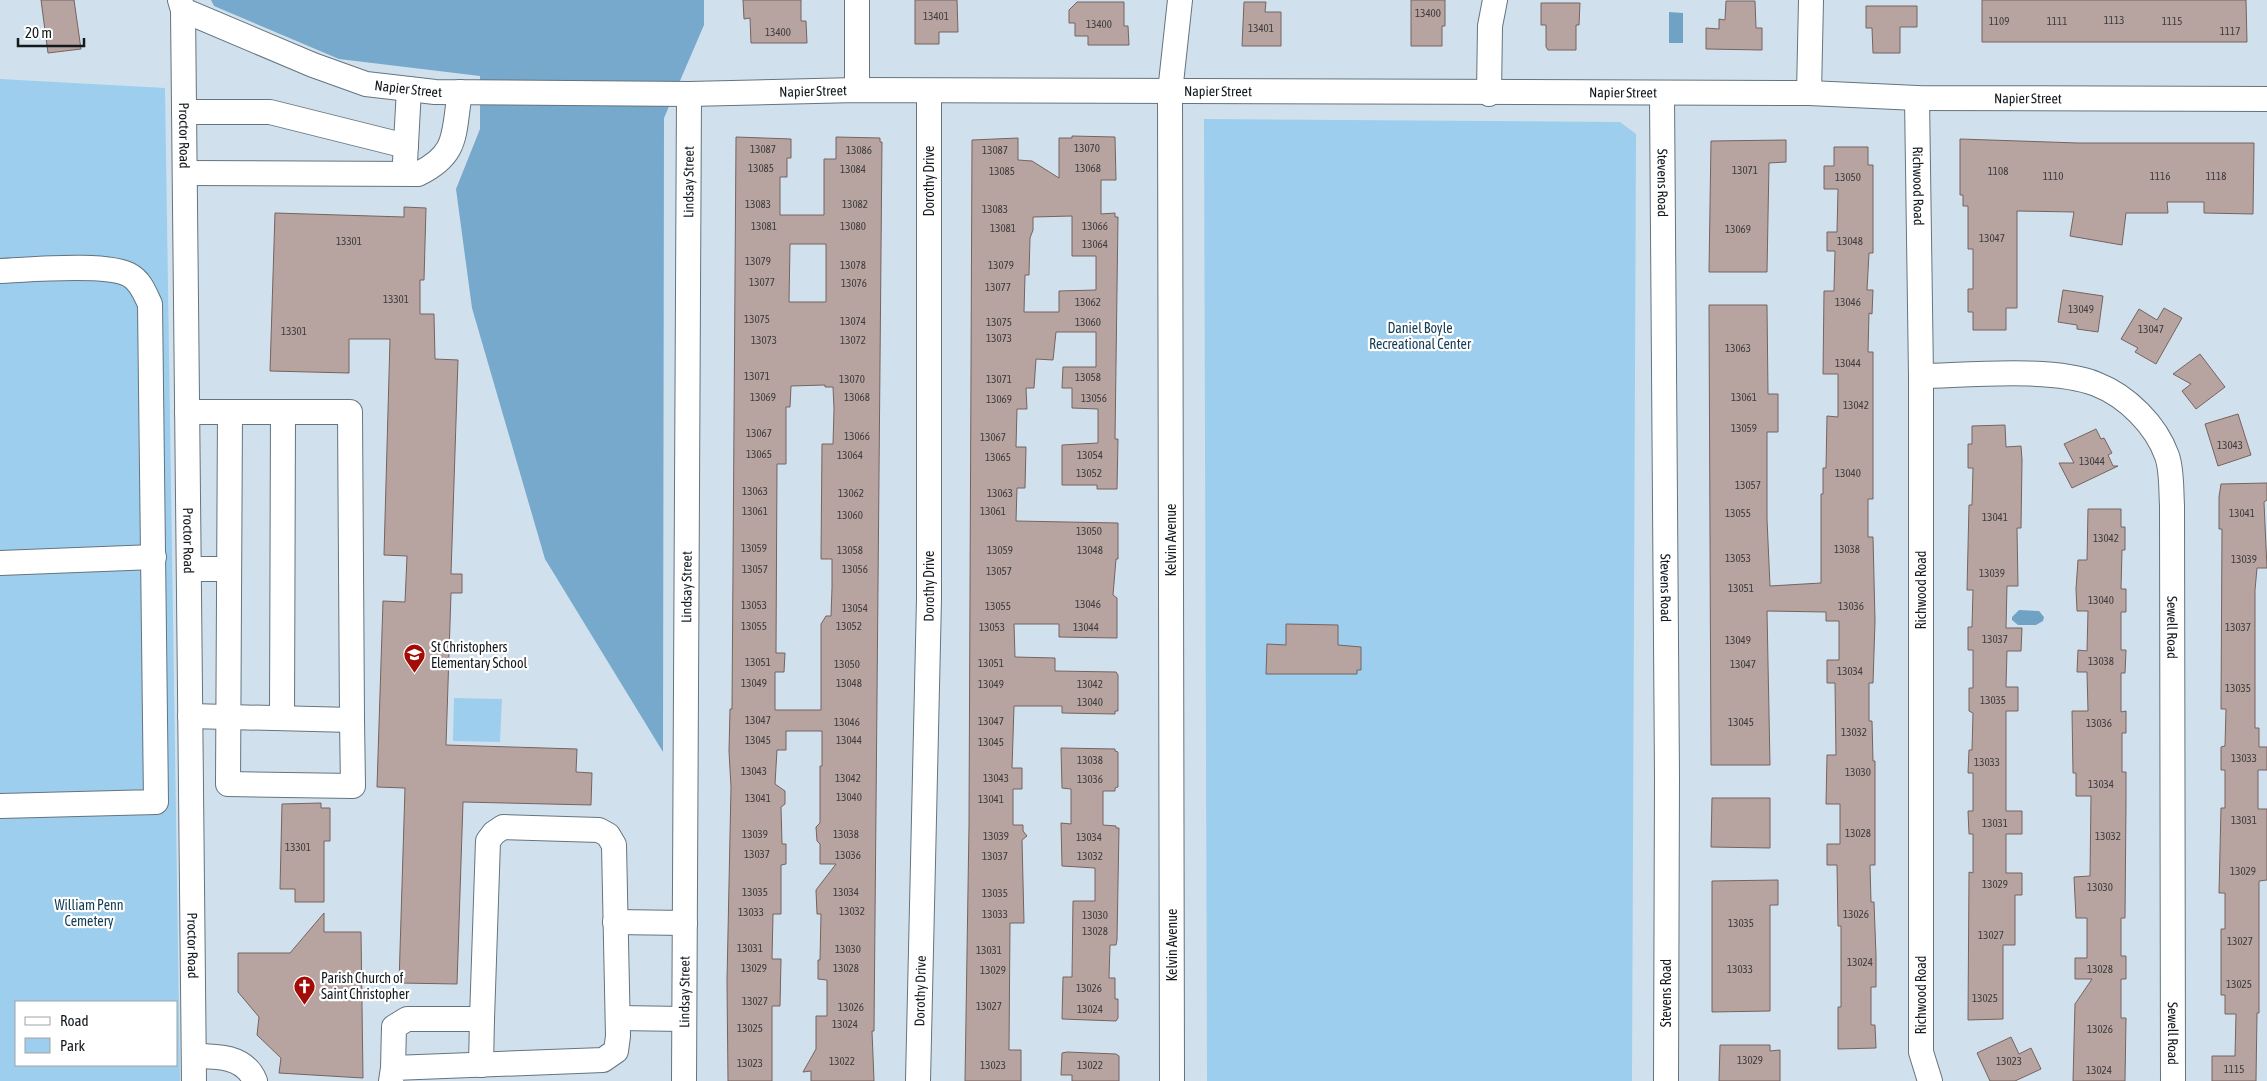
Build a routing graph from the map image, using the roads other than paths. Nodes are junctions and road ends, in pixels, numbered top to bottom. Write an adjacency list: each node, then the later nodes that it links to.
1 (857, 0): 7 (street)
2 (1180, 0): 10 (street, Kelvin Avenue)
3 (1495, 0): 13 (street)
4 (1811, 0): 11 (street)
5 (182, 5): 6 (street, Napier Street); 17 (street, Proctor Road)
6 (409, 89): 9 (street, Napier Street); 18 (street)
7 (857, 90): 8 (street, Napier Street); 12 (street, Napier Street)
8 (928, 91): 10 (street, Napier Street); 48 (street, Dorothy Drive)
9 (460, 92): 12 (street, Napier Street); 20 (street)
10 (1170, 92): 13 (street, Napier Street); 49 (street, Kelvin Avenue)
11 (1809, 93): 14 (street, Napier Street); 15 (street, Napier Street)
12 (689, 94): 38 (street, Lindsay Street)
13 (1490, 94): 14 (street, Napier Street)
14 (1662, 94): 50 (street, Stevens Road)
15 (1917, 98): 16 (street, Napier Street); 22 (street, Richwood Road)
16 (2267, 99)
17 (184, 112): 18 (street); 19 (street, Proctor Road)
18 (406, 146): 20 (street)
19 (185, 174): 20 (street); 23 (street, Proctor Road)
20 (404, 174)
21 (0, 271): 26 (street)
22 (1921, 376): 51 (street, Richwood Road); 52 (street, Sewell Road)
23 (187, 412): 24 (street); 28 (street, Proctor Road)
24 (230, 412): 25 (street); 29 (street)
25 (283, 412): 32 (street); 33 (street)
26 (154, 557): 27 (street); 36 (street)
27 (0, 562)
28 (189, 569): 29 (street); 30 (street, Proctor Road)
29 (229, 569): 31 (street)
30 (190, 716): 31 (street); 35 (street, Proctor Road)
31 (227, 717): 32 (street); 34 (street)
32 (282, 718): 33 (street)
33 (352, 720): 34 (street)
34 (228, 784): 35 (street)
35 (191, 785): 42 (street, Proctor Road)
36 (0, 806)
37 (615, 922): 38 (street); 39 (street); 40 (street)
38 (685, 922): 41 (street, Lindsay Street)
39 (482, 1018): 43 (street); 44 (street)
40 (618, 1018): 41 (street); 43 (street)
41 (684, 1019): 47 (street, Lindsay Street)
42 (194, 1056): 45 (street, Proctor Road); 46 (street)
43 (481, 1065): 44 (street)
44 (392, 1075)
45 (194, 1081)
46 (255, 1081)
47 (684, 1081)
48 (918, 1081)
49 (1172, 1081)
50 (1666, 1081)
51 (1930, 1081)
52 (2173, 1081)

